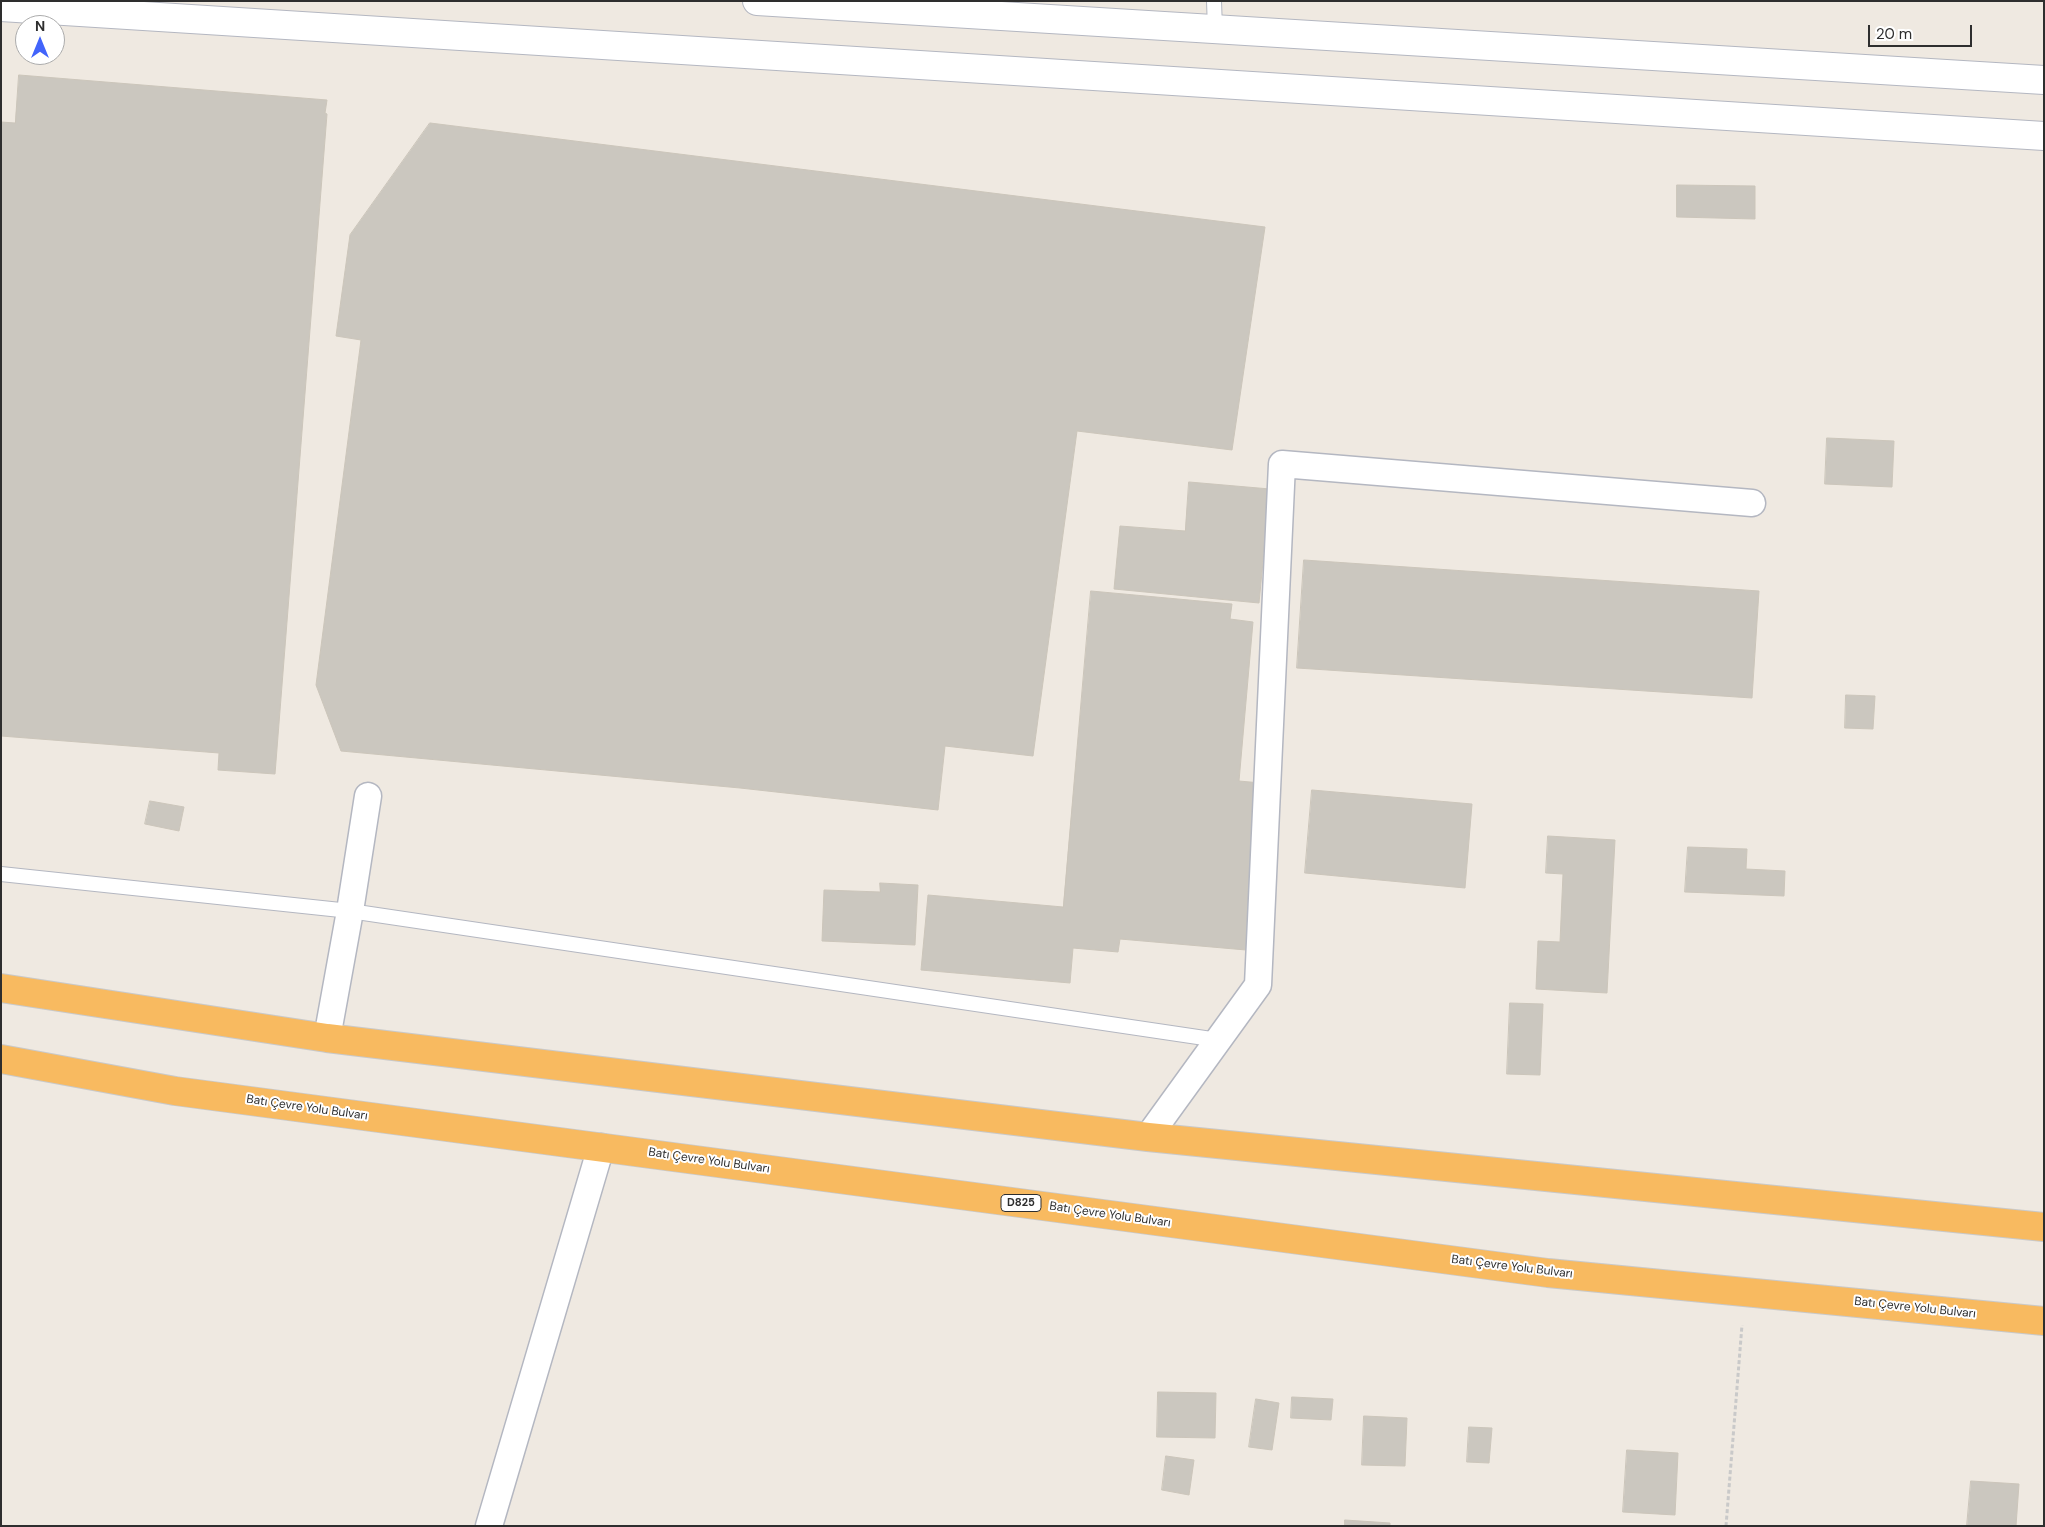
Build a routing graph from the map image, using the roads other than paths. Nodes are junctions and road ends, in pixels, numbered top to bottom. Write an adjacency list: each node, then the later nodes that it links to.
1 (757, 1): 4 (main road)
2 (1214, 1): 4 (lane)
3 (1, 7): 6 (main road)
4 (1215, 29): 5 (main road)
5 (2044, 80)
6 (2044, 136)
7 (1752, 503): 13 (street)
8 (368, 796): 10 (street)
9 (1, 874): 10 (lane)
10 (350, 911): 12 (street); 13 (lane)
11 (1, 988): 12 (highway)
12 (326, 1038): 15 (highway)
13 (1218, 1040): 15 (street)
14 (1, 1059): 16 (highway, Batı Çevre Yolu Bulvarı / D825)
15 (1148, 1137): 17 (highway)
16 (601, 1147): 18 (highway, Batı Çevre Yolu Bulvarı / D825); 19 (street)
17 (2044, 1227)
18 (2044, 1321)
19 (489, 1526)

